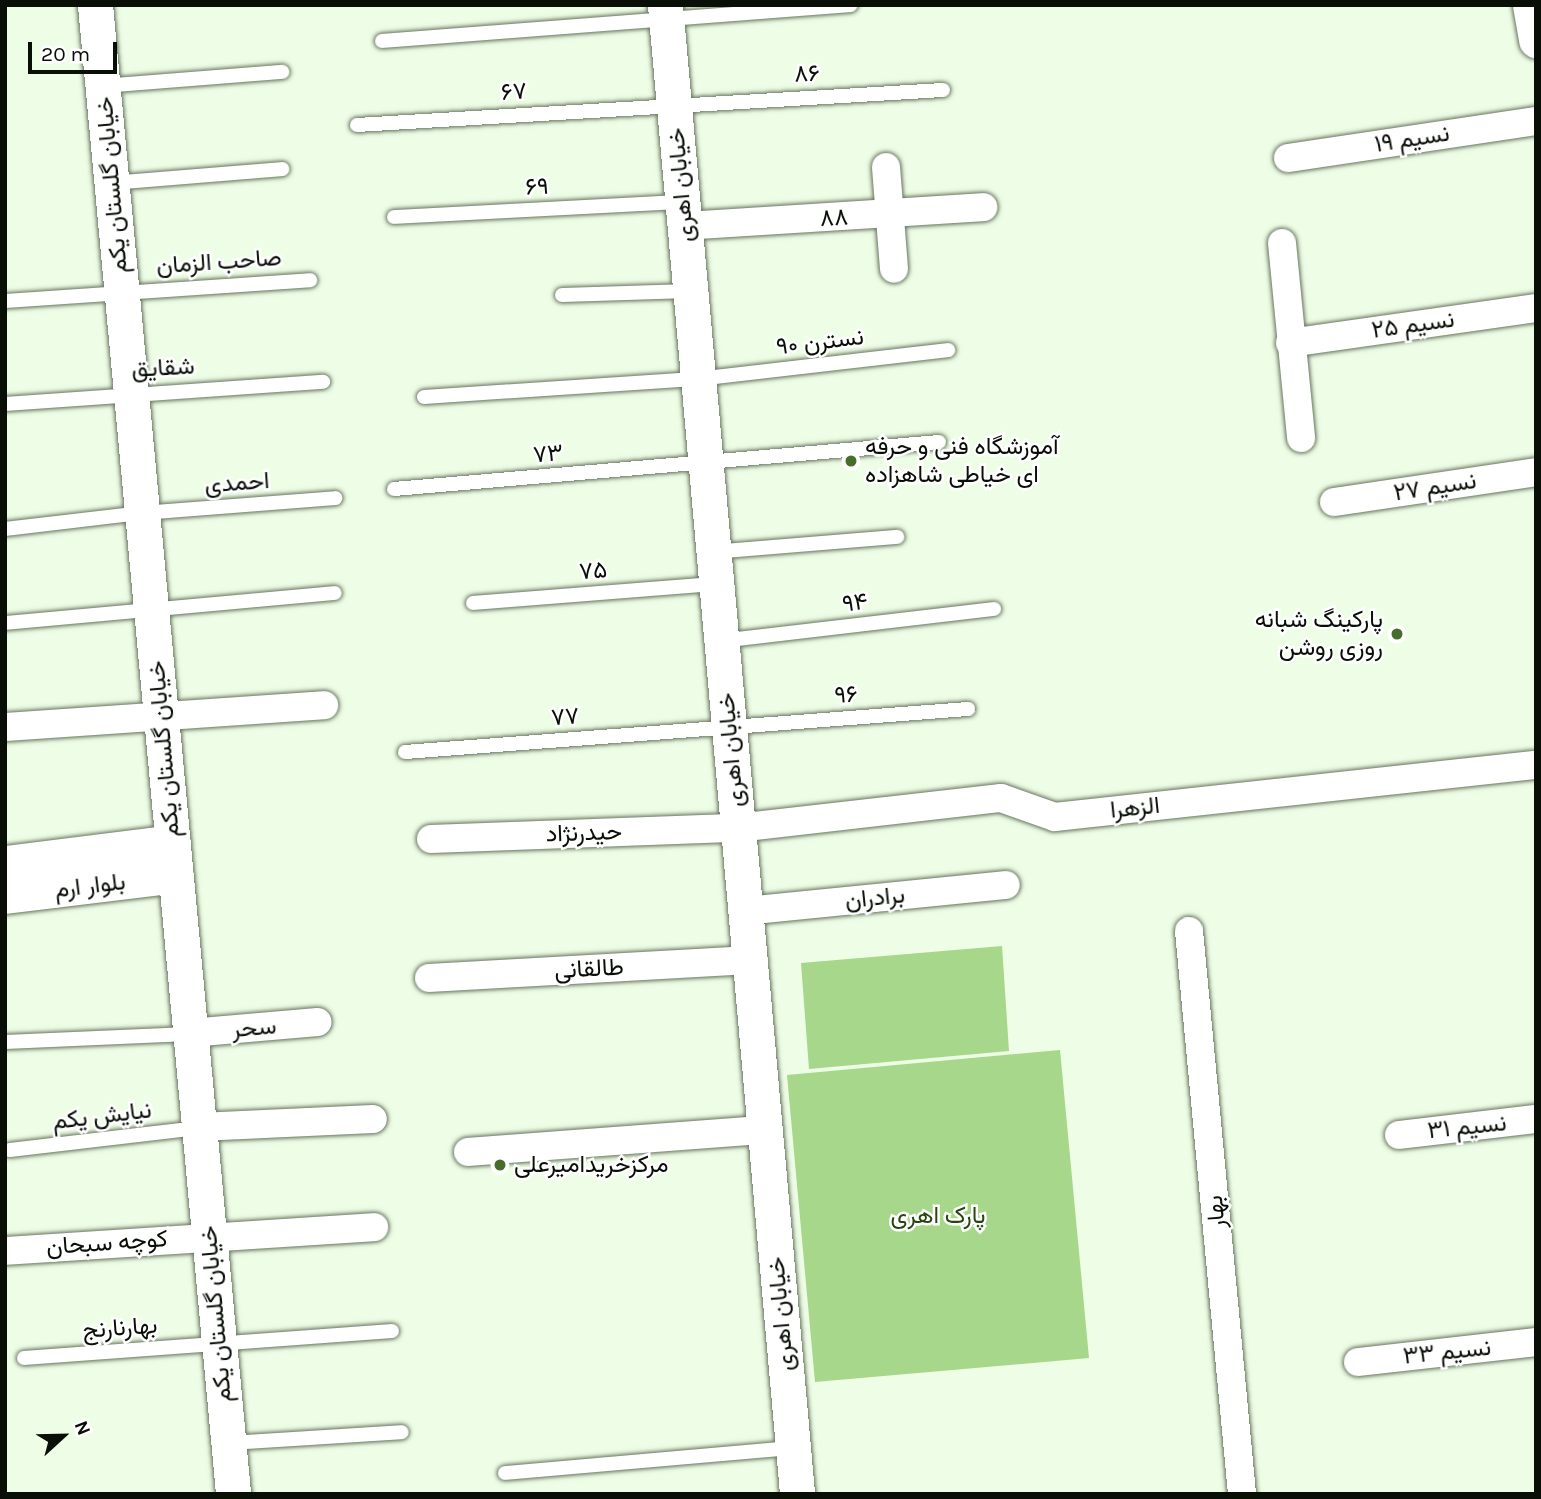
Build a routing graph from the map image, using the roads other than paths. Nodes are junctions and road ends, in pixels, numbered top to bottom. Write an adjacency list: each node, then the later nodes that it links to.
1 (95, 5): 8 (street, خیابان گلستان یکم)
2 (851, 5): 4 (lane)
3 (1530, 5): 5 (street)
4 (665, 12): 6 (lane); 10 (street, خیابان اهری)
5 (1536, 40)
6 (382, 41)
7 (282, 72): 8 (lane)
8 (103, 86): 16 (street, خیابان گلستان یکم)
9 (943, 90): 10 (lane, ۸۶)
10 (673, 104): 12 (lane, ۶۷); 18 (street, خیابان اهری)
11 (1536, 121): 13 (street, نسیم ۱۹)
12 (357, 125)
13 (1288, 158)
14 (886, 167): 19 (street)
15 (282, 169): 16 (lane)
16 (112, 183): 24 (street, خیابان گلستان یکم)
17 (983, 207): 19 (street, ۸۸)
18 (683, 214): 19 (street, ۸۸); 20 (lane, ۶۹); 25 (street, خیابان اهری)
19 (890, 215): 22 (street)
20 (394, 217)
21 (1282, 243): 29 (street)
22 (894, 269)
23 (310, 280): 24 (lane, صاحب الزمان)
24 (122, 291): 27 (lane, صاحب الزمان); 33 (street, خیابان گلستان یکم)
25 (690, 291): 26 (lane); 31 (street, خیابان اهری)
26 (562, 295)
27 (5, 302)
28 (1536, 308): 29 (street, نسیم ۲۵)
29 (1290, 343): 36 (street)
30 (948, 350): 31 (lane, نسترن ۹۰)
31 (698, 379): 34 (lane, نسترن ۹۰); 38 (street, خیابان اهری)
32 (323, 382): 33 (lane, شقایق)
33 (131, 392): 35 (lane, شقایق); 43 (street, خیابان گلستان یکم)
34 (424, 397)
35 (5, 404)
36 (1301, 438)
37 (939, 442): 38 (lane, ۷۳)
38 (705, 463): 40 (lane, ۷۳); 46 (street, خیابان اهری)
39 (1536, 471): 42 (street, نسیم ۲۷)
40 (394, 489)
41 (335, 498): 43 (lane, احمدی)
42 (1334, 502)
43 (142, 513): 44 (lane, احمدی); 50 (street, خیابان گلستان یکم)
44 (5, 529)
45 (897, 537): 46 (lane, ۷۵)
46 (714, 568): 48 (lane, ۷۵); 52 (street, خیابان اهری)
47 (335, 593): 50 (lane)
48 (473, 603)
49 (994, 610): 52 (lane, ۹۴)
50 (151, 611): 51 (lane); 55 (street, خیابان گلستان یکم)
51 (5, 622)
52 (721, 641): 57 (street, خیابان اهری)
53 (324, 705): 55 (street)
54 (968, 709): 57 (lane, ۹۶)
55 (161, 713): 56 (street); 62 (street, خیابان گلستان یکم)
56 (5, 727)
57 (729, 727): 58 (lane, ۷۷); 60 (street, خیابان اهری)
58 (405, 752)
59 (1536, 765): 60 (street, الزهرا)
60 (737, 828): 61 (street, حیدرنژاد); 66 (street, خیابان اهری)
61 (431, 839)
62 (174, 858): 63 (street, بلوار ارم); 65 (street, بلوار ارم); 71 (street, خیابان گلستان یکم)
63 (5, 863)
64 (1006, 885): 66 (street, برادران)
65 (5, 896)
66 (745, 911): 68 (street, خیابان اهری)
67 (1189, 931): 94 (street, بهار)
68 (749, 960): 69 (street, طالقانی); 76 (street, خیابان اهری)
69 (429, 978)
70 (318, 1022): 71 (street, سحر)
71 (190, 1033): 72 (lane); 75 (street, خیابان گلستان یکم)
72 (5, 1042)
73 (373, 1119): 75 (street)
74 (1536, 1119): 77 (street, نسیم ۳۱)
75 (199, 1127): 78 (lane, نیایش یکم); 81 (street, خیابان گلستان یکم)
76 (764, 1130): 79 (street); 90 (street, خیابان اهری)
77 (1399, 1135)
78 (10, 1150)
79 (468, 1152)
80 (374, 1227): 81 (street, کوچه سبحان)
81 (209, 1236): 82 (street, کوچه سبحان); 85 (street, خیابان گلستان یکم)
82 (5, 1251)
83 (392, 1331): 85 (lane, بهارنارنج)
84 (1536, 1342): 87 (street, نسیم ۳۳)
85 (219, 1344): 86 (lane, بهارنارنج); 89 (street, خیابان گلستان یکم)
86 (24, 1358)
87 (1358, 1362)
88 (402, 1432): 89 (lane)
89 (228, 1443): 92 (street, خیابان گلستان یکم)
90 (793, 1448): 91 (lane); 93 (street, خیابان اهری)
91 (505, 1473)
92 (233, 1494)
93 (797, 1494)
94 (1242, 1494)

